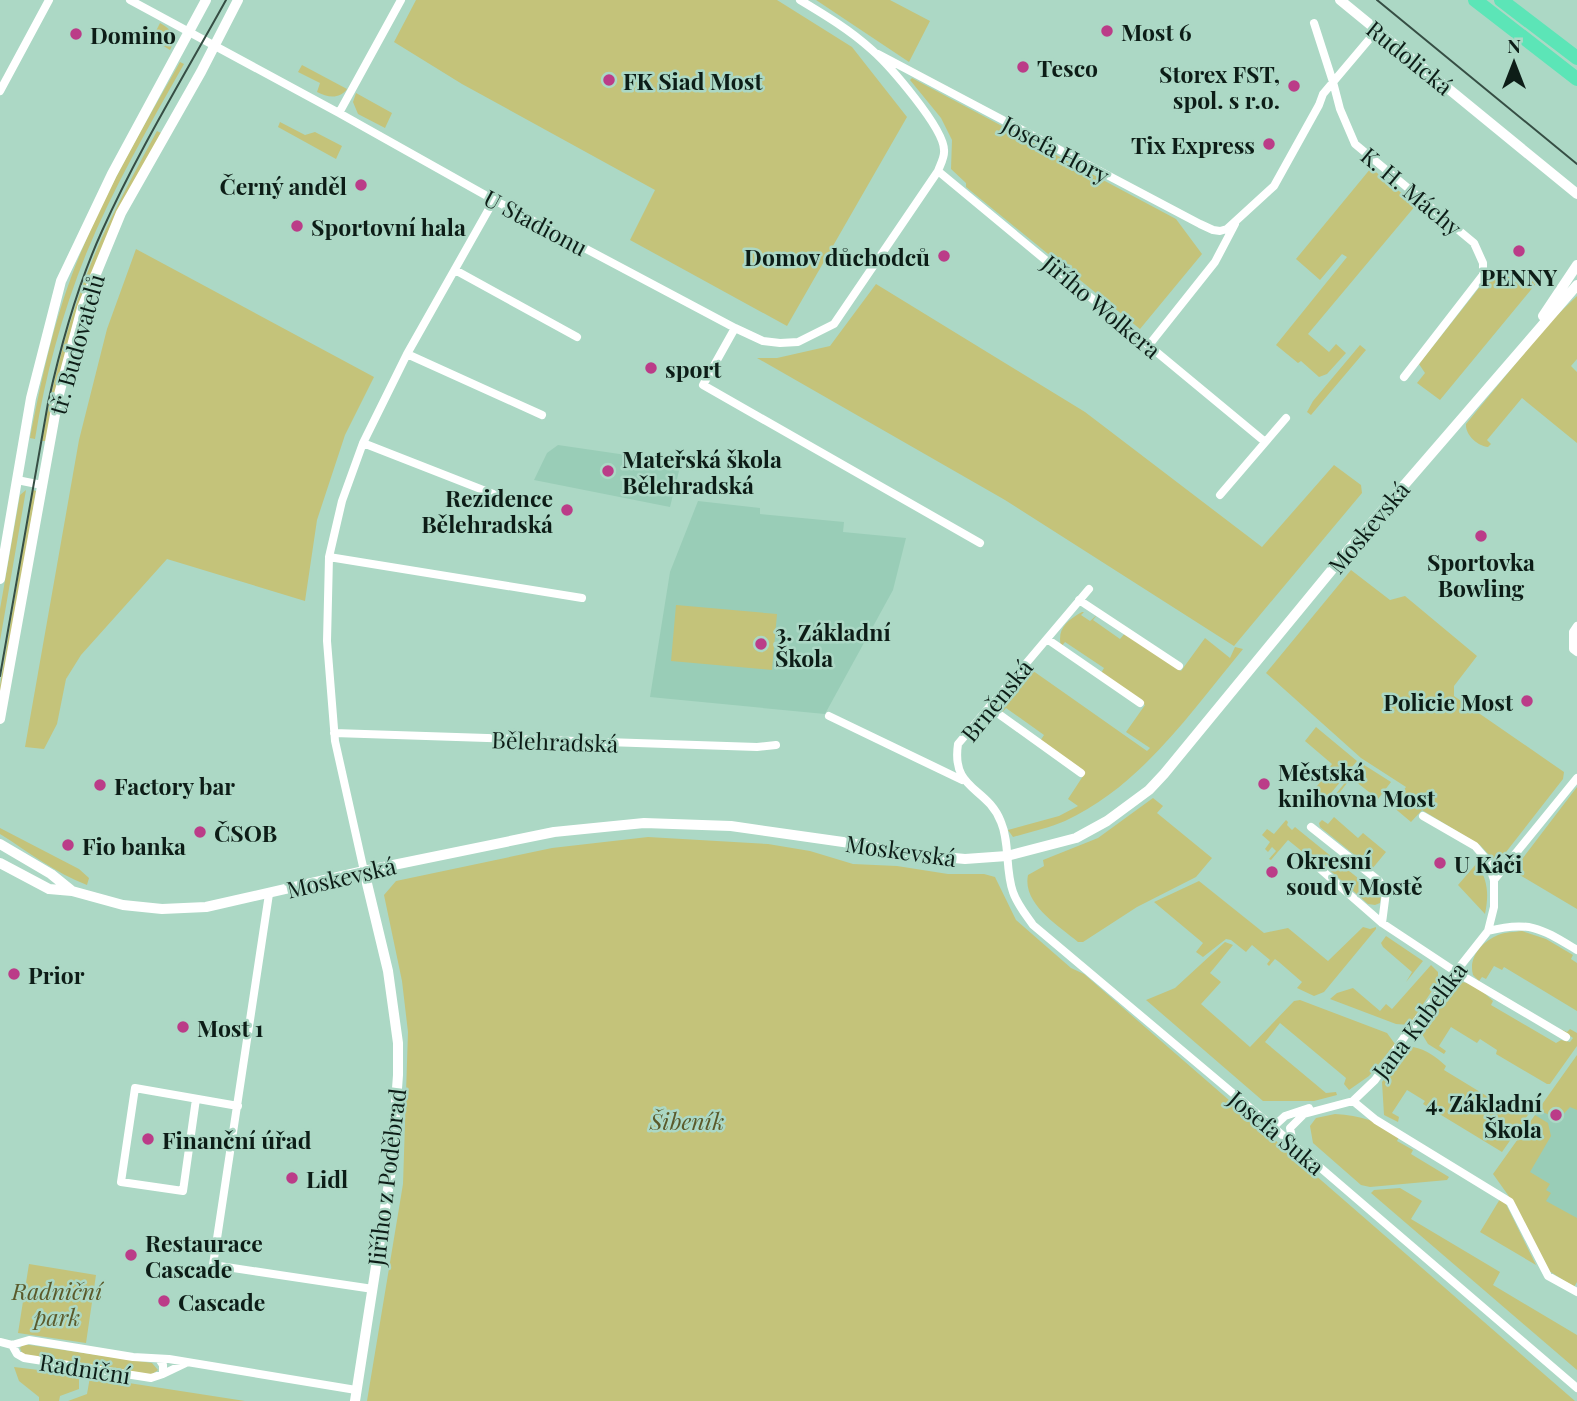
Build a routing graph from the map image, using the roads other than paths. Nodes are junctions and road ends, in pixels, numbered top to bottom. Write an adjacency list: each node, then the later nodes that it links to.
1 (49, 0): 18 (street)
2 (130, 0): 12 (street, U Stadionu)
3 (206, 0): 12 (street, tř. Budovatelů)
4 (238, 0): 13 (street, tř. Budovatelů)
5 (401, 0): 19 (street)
6 (800, 0): 14 (street)
7 (1340, 0): 11 (street, Rudolická)
8 (1475, 0): 16 (highway)
9 (1502, 0): 15 (highway)
10 (1314, 23): 17 (street, K. H. Máchy)
11 (1377, 30): 17 (street, Josefa Hory); 21 (street, Rudolická)
12 (188, 33): 13 (street, U Stadionu); 37 (street, tř. Budovatelů)
13 (215, 45): 19 (street, U Stadionu); 38 (street, tř. Budovatelů)
14 (874, 51): 20 (street); 23 (street, Josefa Hory)
15 (1577, 58)
16 (1577, 79)
17 (1334, 82): 23 (street, Josefa Hory); 32 (street, K. H. Máchy)
18 (0, 91)
19 (338, 113): 22 (street, U Stadionu)
20 (938, 171): 27 (street, U Stadionu); 29 (street, Jiřího Wolkera)
21 (1577, 194)
22 (494, 200): 25 (street); 27 (street, U Stadionu)
23 (1238, 219): 29 (street, Josefa Hory)
24 (1577, 265): 30 (street, Moskevská)
25 (455, 270): 28 (street); 31 (street)
26 (1577, 285): 30 (street, Moskevská)
27 (735, 328): 41 (street)
28 (577, 337)
29 (1149, 345): 35 (street, Jiřího Wolkera)
30 (1519, 350): 63 (street, Moskevská)
31 (407, 354): 33 (street); 36 (street)
32 (1404, 377)
33 (542, 415)
34 (1286, 418): 35 (street)
35 (1264, 441): 39 (street)
36 (363, 443): 40 (street); 42 (street)
37 (17, 480): 38 (street); 43 (street, tř. Budovatelů)
38 (42, 485): 54 (street, tř. Budovatelů)
39 (1220, 495)
40 (514, 502)
41 (980, 543)
42 (329, 557): 45 (street); 55 (street)
43 (0, 579)
44 (1089, 589): 46 (street, Brněnská)
45 (582, 598)
46 (1079, 600): 48 (street, Brněnská); 50 (street)
47 (1577, 626): 49 (street)
48 (1046, 639): 51 (street); 52 (street, Brněnská)
49 (1577, 652)
50 (1179, 666)
51 (1140, 703)
52 (989, 707): 57 (street); 59 (street, Brněnská)
53 (829, 716): 59 (street)
54 (0, 719)
55 (334, 733): 56 (street, Bělehradská); 66 (street)
56 (776, 746)
57 (1081, 774)
58 (1577, 778): 67 (street)
59 (962, 780): 63 (street)
60 (1423, 816): 67 (street)
61 (1311, 827): 70 (street)
62 (0, 845): 68 (street, Moskevská)
63 (1007, 856): 66 (street, Moskevská); 78 (street, Josefa Suka)
64 (0, 863): 68 (street, Moskevská)
65 (1318, 867): 70 (street)
66 (364, 871): 69 (street, Moskevská); 80 (street, Jiřího z Poděbrad)
67 (1494, 880): 71 (street, Jana Kubelíka)
68 (72, 891): 69 (street, Moskevská)
69 (270, 894): 77 (street)
70 (1382, 923): 73 (street)
71 (1488, 931): 72 (street); 73 (street, Jana Kubelíka)
72 (1577, 950)
73 (1456, 972): 74 (street); 76 (street, Jana Kubelíka)
74 (1566, 1037)
75 (196, 1099): 75 (street); 77 (street)
76 (1349, 1102): 78 (street); 79 (street, Jana Kubelíka); 81 (street)
77 (238, 1106): 80 (street)
78 (1273, 1127): 79 (street, Josefa Suka)
79 (1295, 1146): 87 (street, Josefa Suka)
80 (373, 1289): 88 (street, Jiřího z Poděbrad)
81 (1577, 1292)
82 (0, 1342): 83 (street, Radniční)
83 (12, 1345): 84 (street, Radniční); 86 (street, Radniční)
84 (159, 1359): 85 (street, Radniční); 86 (street, Radniční)
85 (186, 1363): 86 (street, Radniční); 88 (street, Radniční)
86 (163, 1374)
87 (1577, 1388)
88 (356, 1396)

